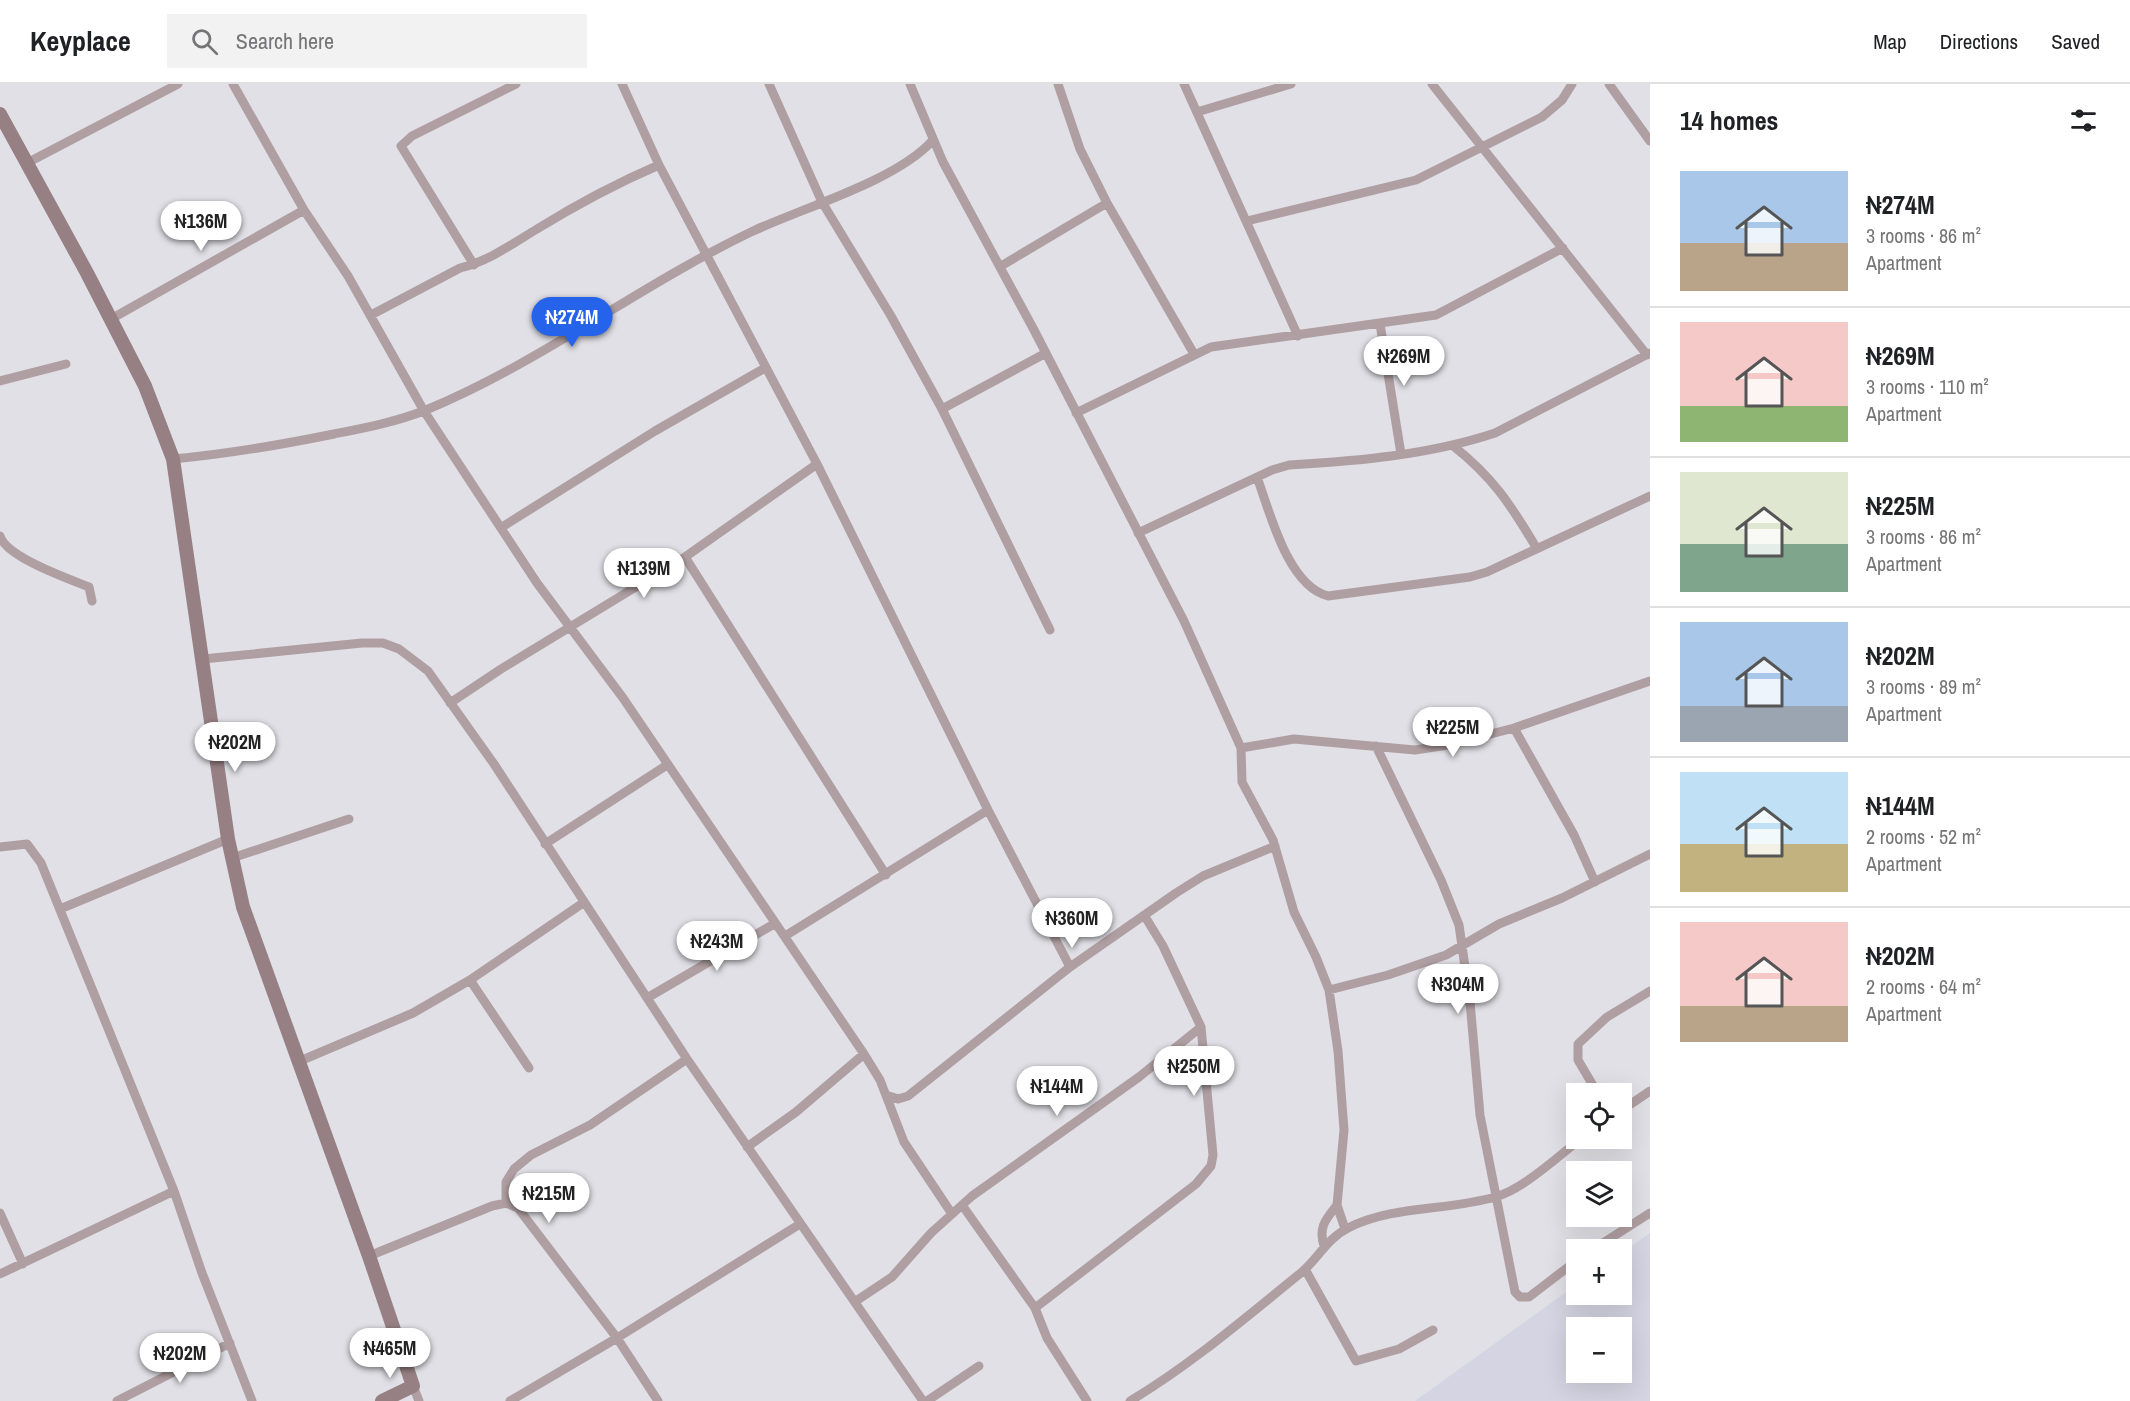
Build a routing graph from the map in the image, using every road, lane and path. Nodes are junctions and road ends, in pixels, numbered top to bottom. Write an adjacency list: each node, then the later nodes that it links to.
1 (178, 84): 18 (street)
2 (233, 84): 22 (street)
3 (516, 84): 26 (street)
4 (622, 84): 19 (street)
5 (769, 84): 20 (street)
6 (910, 84): 15 (street)
7 (1058, 84): 21 (street)
8 (1184, 84): 13 (street)
9 (1291, 84): 13 (street)
10 (1432, 84): 17 (street)
11 (1572, 84): 17 (street)
12 (1609, 84): 16 (street)
13 (1197, 112): 23 (street)
14 (0, 114): 18 (street)
15 (932, 141): 20 (street); 27 (street)
16 (1650, 141)
17 (1481, 146): 23 (street); 24 (street)
18 (27, 163): 29 (street)
19 (659, 165): 25 (street); 26 (street)
20 (822, 202): 25 (street); 38 (street)
21 (1107, 203): 27 (street); 33 (street)
22 (304, 210): 28 (street); 29 (street)
23 (1247, 221): 31 (street)
24 (1563, 248): 30 (street); 34 (street)
25 (705, 255): 36 (street); 39 (street)
26 (474, 265): 28 (street)
27 (1001, 266): 32 (street)
28 (371, 315): 39 (street)
29 (111, 319): 43 (street)
30 (1380, 324): 31 (street); 42 (street)
31 (1298, 336): 33 (street)
32 (1046, 353): 38 (street); 40 (street)
33 (1194, 354): 40 (street)
34 (1649, 354): 41 (street)
35 (66, 364): 37 (street)
36 (765, 368): 44 (street); 47 (street)
37 (0, 381)
38 (942, 409): 54 (street)
39 (424, 411): 43 (street); 47 (street)
40 (1076, 413): 48 (street)
41 (1452, 445): 42 (street); 50 (street)
42 (1401, 454): 45 (street)
43 (173, 459): 55 (street)
44 (817, 465): 51 (street); 62 (street)
45 (1257, 477): 48 (street); 50 (street)
46 (1650, 496): 50 (street)
47 (502, 527): 53 (street)
48 (1138, 533): 60 (street)
49 (0, 536): 52 (street)
50 (1537, 549)
51 (685, 557): 53 (street); 70 (street)
52 (92, 601)
53 (570, 629): 57 (street); 61 (street)
54 (1050, 630)
55 (203, 659): 57 (street); 64 (street)
56 (1650, 681): 58 (street)
57 (450, 703): 65 (street)
58 (1514, 728): 59 (street); 71 (street)
59 (1376, 746): 60 (street); 77 (street)
60 (1241, 748): 66 (street)
61 (667, 765): 65 (street); 75 (street)
62 (988, 810): 70 (street); 78 (street)
63 (349, 819): 69 (street)
64 (228, 839): 69 (street); 73 (street)
65 (545, 844): 72 (street)
66 (1275, 846): 74 (street); 80 (street)
67 (0, 847): 73 (street)
68 (1650, 854): 71 (street)
69 (232, 858): 86 (street)
70 (886, 875): 76 (street)
71 (1595, 882): 77 (street)
72 (583, 903): 79 (street); 82 (street)
73 (60, 909): 94 (street)
74 (1144, 915): 78 (street); 83 (street)
75 (774, 924): 76 (street); 82 (street)
76 (785, 936): 84 (street)
77 (1461, 947): 80 (street); 95 (street)
78 (1070, 967): 90 (street)
79 (470, 980): 86 (street); 87 (street)
80 (1329, 990): 98 (street)
81 (1650, 991): 88 (street)
82 (647, 998): 85 (street)
83 (1201, 1027): 97 (street); 112 (street)
84 (864, 1054): 90 (street); 92 (street)
85 (687, 1059): 92 (street); 96 (street)
86 (300, 1061): 106 (street)
87 (529, 1068)
88 (1592, 1083)
89 (1650, 1091): 91 (street)
90 (886, 1095): 100 (street)
91 (1632, 1103)
92 (747, 1147): 102 (street)
93 (1567, 1149): 95 (street)
94 (174, 1191): 107 (street); 115 (street)
95 (1496, 1197): 103 (street); 109 (street)
96 (506, 1203): 106 (street); 114 (street)
97 (962, 1205): 100 (street); 112 (street)
98 (1337, 1205): 103 (street); 105 (street)
99 (0, 1213): 107 (street)
100 (952, 1214): 111 (street)
101 (1650, 1214): 104 (street)
102 (800, 1224): 111 (street); 114 (street)
103 (1345, 1229): 105 (street)
104 (1610, 1239)
105 (1324, 1246): 108 (street)
106 (369, 1256): 117 (street)
107 (23, 1263): 110 (street)
108 (1305, 1269): 113 (street); 126 (street)
109 (1566, 1269)
110 (0, 1274)
111 (855, 1300): 124 (street)
112 (1035, 1308): 125 (street)
113 (1433, 1330)
114 (617, 1338): 122 (street); 123 (street)
115 (230, 1343): 118 (street); 119 (street)
116 (979, 1366): 124 (street)
117 (412, 1386): 120 (street); 121 (street)
118 (117, 1401)
119 (252, 1401)
120 (382, 1401)
121 (419, 1401)
122 (510, 1401)
123 (658, 1401)
124 (925, 1401)
125 (1087, 1401)
126 (1130, 1401)

